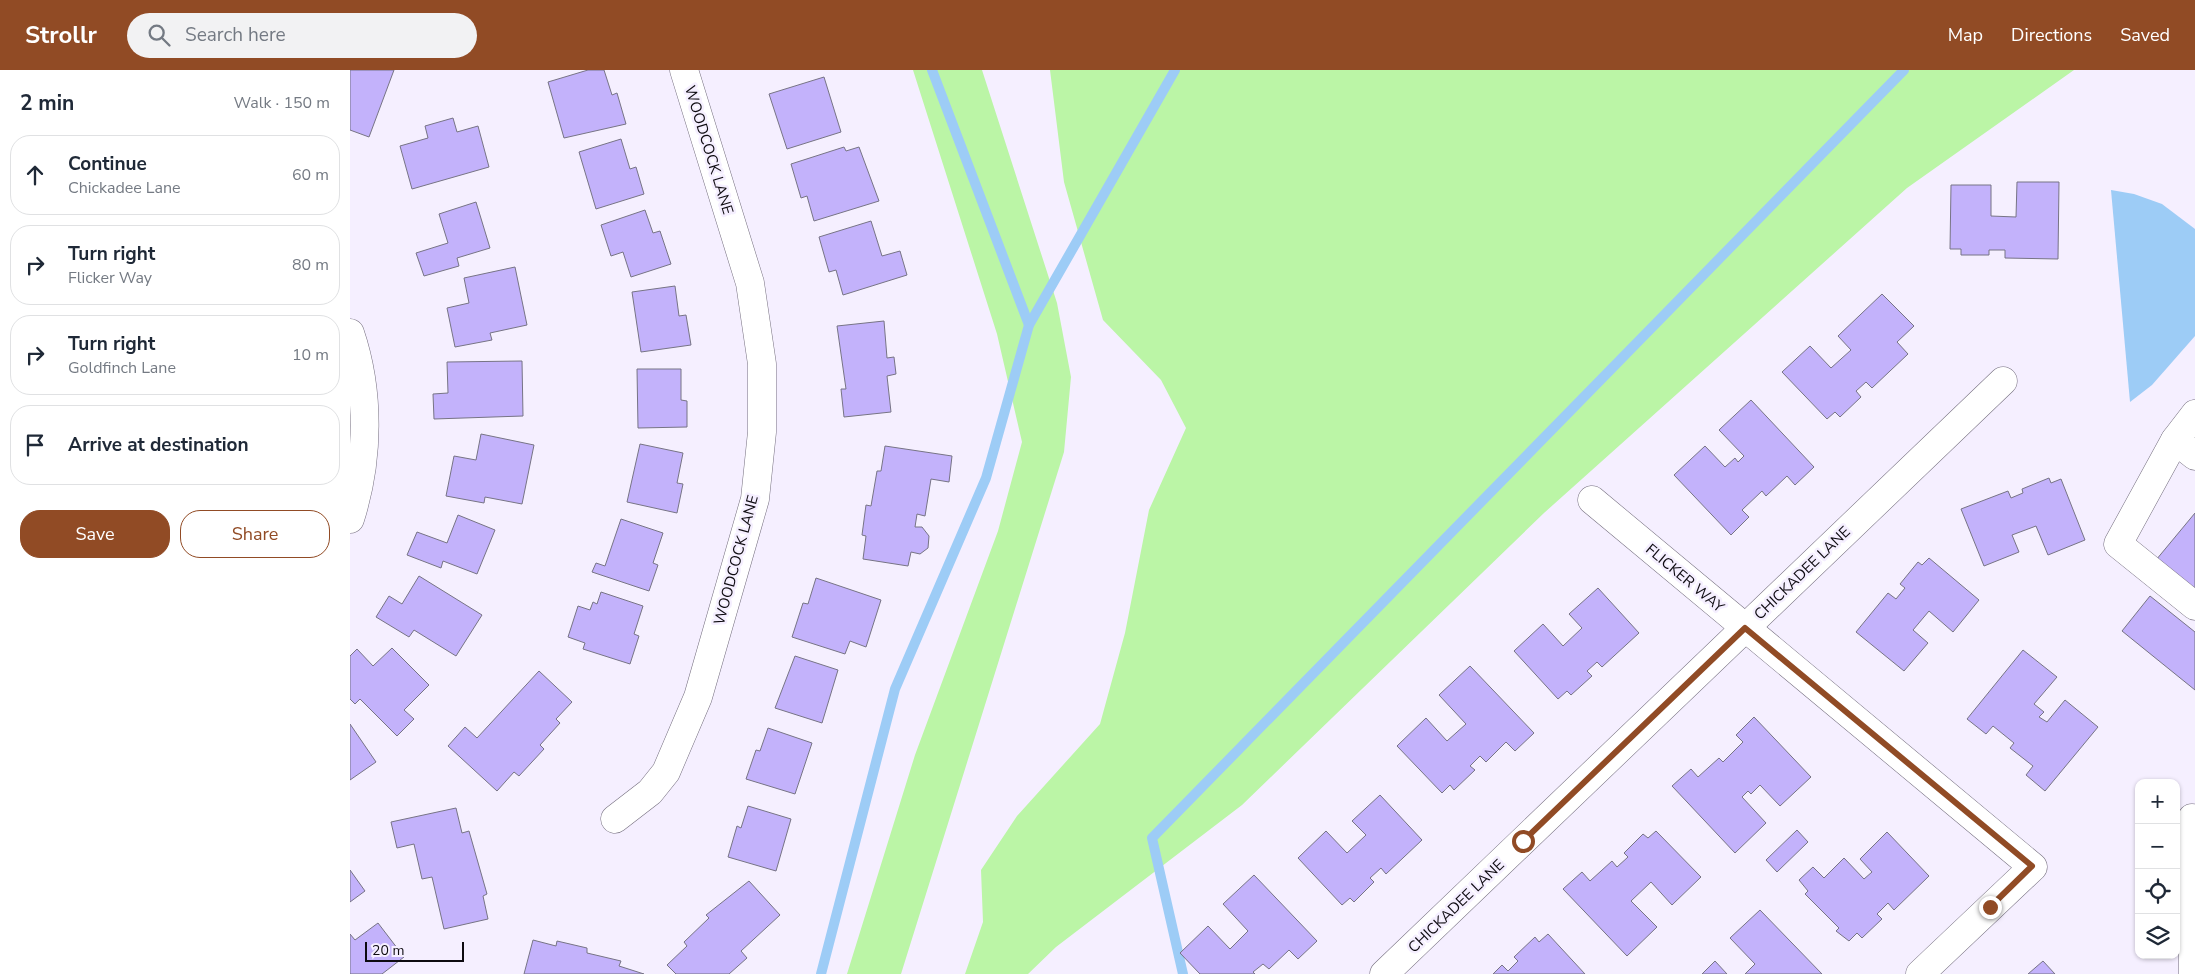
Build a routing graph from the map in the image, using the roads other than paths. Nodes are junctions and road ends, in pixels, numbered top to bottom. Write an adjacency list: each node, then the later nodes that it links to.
1 (684, 70): 11 (street, WOODCOCK LANE)
2 (350, 333): 7 (street)
3 (2003, 381): 9 (street, CHICKADEE LANE)
4 (2195, 414): 5 (street)
5 (2185, 448): 8 (street)
6 (1592, 500): 9 (street, FLICKER WAY)
7 (350, 519)
8 (2195, 606)
9 (1745, 628): 12 (street, CHICKADEE LANE); 13 (street, FLICKER WAY)
10 (2192, 818): 14 (street)
11 (615, 819)
12 (1384, 974)
13 (1920, 974)
14 (2193, 974)

